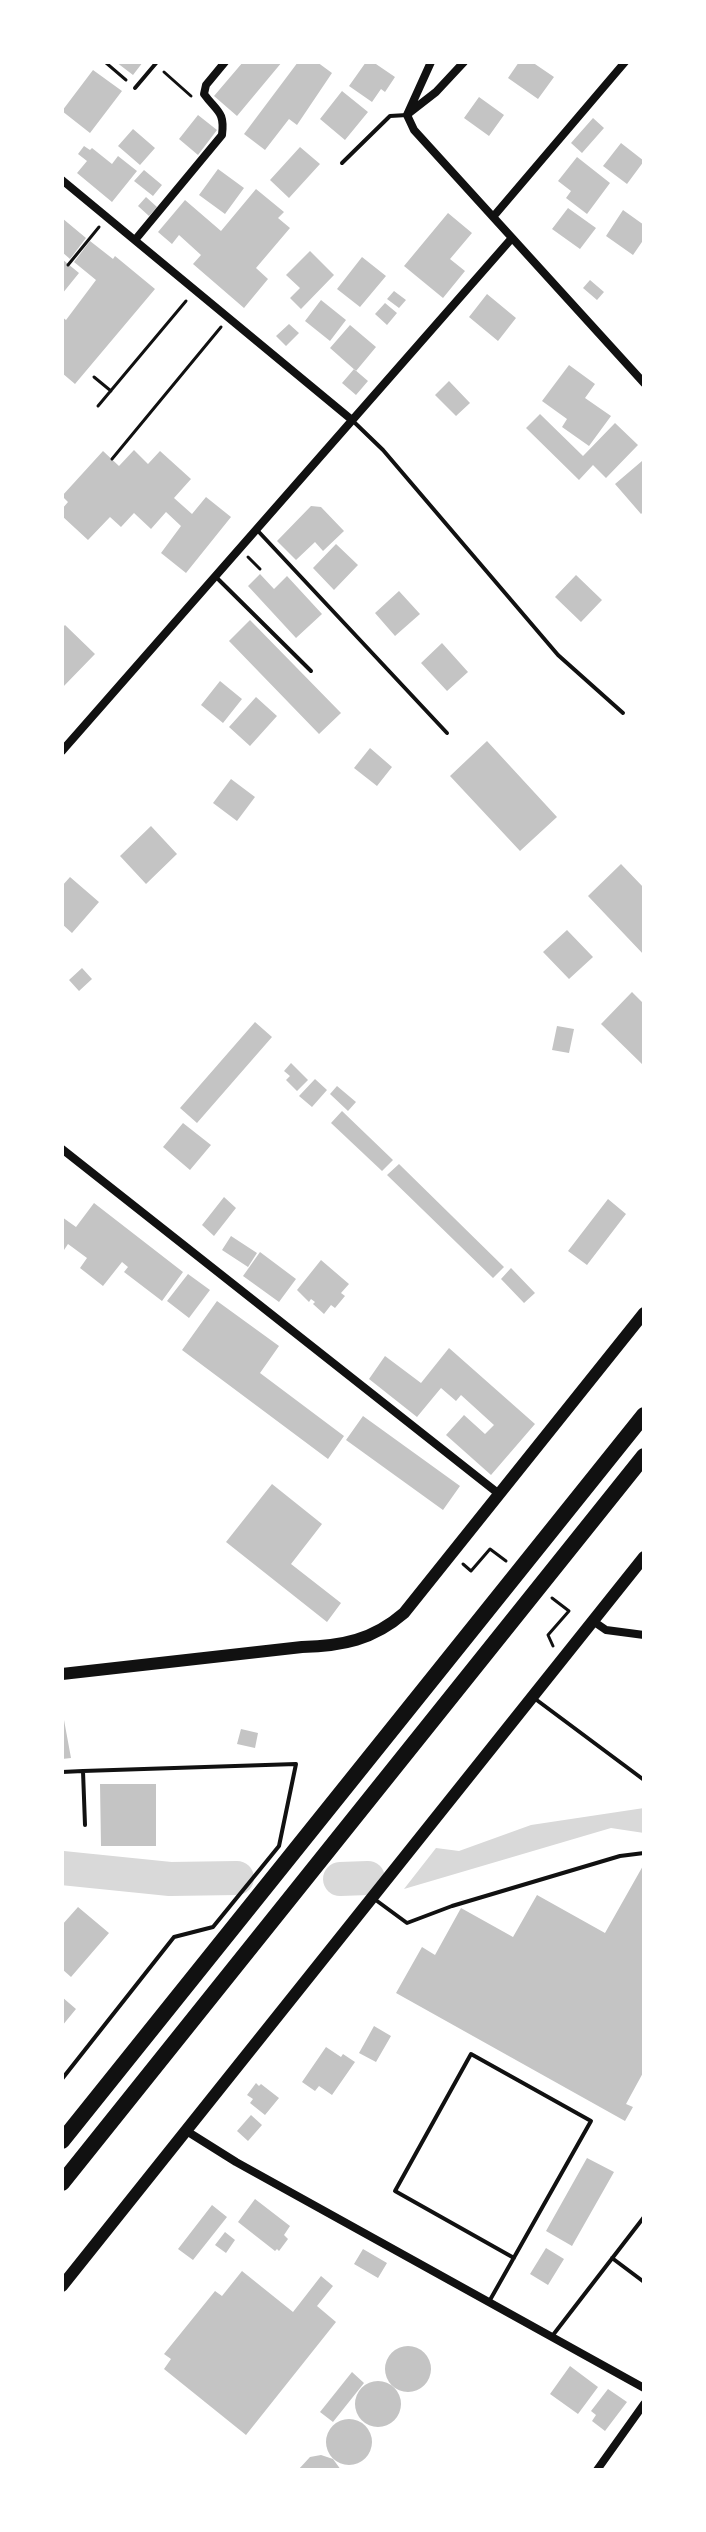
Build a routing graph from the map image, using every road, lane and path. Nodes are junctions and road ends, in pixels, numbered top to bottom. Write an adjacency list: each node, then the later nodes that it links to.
1 (105, 62): 7 (path)
2 (225, 62): 15 (street)
3 (431, 62): 9 (street)
4 (464, 62): 9 (street)
5 (625, 62): 12 (street)
6 (156, 63): 7 (lane); 8 (path)
7 (135, 88)
8 (193, 98)
9 (407, 115): 10 (lane); 12 (street)
10 (342, 163)
11 (62, 180): 15 (street)
12 (493, 217): 14 (street)
13 (100, 226): 16 (path)
14 (512, 238): 20 (street); 23 (street)
15 (135, 240): 23 (street)
16 (68, 265)
17 (187, 299): 21 (path)
18 (221, 327): 24 (path)
19 (94, 377): 21 (path)
20 (644, 383)
21 (111, 391): 22 (path)
22 (98, 406)
23 (352, 420): 25 (street); 30 (lane)
24 (112, 459)
25 (256, 529): 28 (street); 31 (lane)
26 (251, 560): 27 (path)
27 (260, 569)
28 (215, 576): 29 (lane); 32 (street)
29 (311, 671)
30 (623, 713)
31 (447, 733)
32 (62, 751)
33 (62, 1149): 37 (street)
34 (644, 1313): 37 (main road)
35 (644, 1415): 55 (highway)
36 (644, 1456): 56 (highway)
37 (499, 1494): 45 (main road)
38 (490, 1549): 40 (path)
39 (644, 1557): 42 (main road)
40 (471, 1571)
41 (569, 1611): 44 (path)
42 (593, 1621): 43 (street); 46 (main road)
43 (644, 1635)
44 (556, 1653)
45 (62, 1674)
46 (532, 1696): 49 (lane); 52 (main road)
47 (83, 1771): 48 (lane); 50 (lane); 53 (lane)
48 (62, 1772)
49 (644, 1780)
50 (85, 1825)
51 (644, 1853): 52 (lane)
52 (372, 1897): 54 (main road)
53 (62, 2079)
54 (185, 2130): 61 (main road); 62 (street)
55 (62, 2141)
56 (62, 2183)
57 (644, 2217): 59 (lane)
58 (514, 2258): 58 (lane); 62 (lane)
59 (612, 2258): 60 (lane); 63 (lane)
60 (644, 2282)
61 (62, 2286)
62 (489, 2302): 63 (street)
63 (551, 2337): 64 (street)
64 (644, 2388)
65 (644, 2404): 66 (street)
66 (597, 2470)

